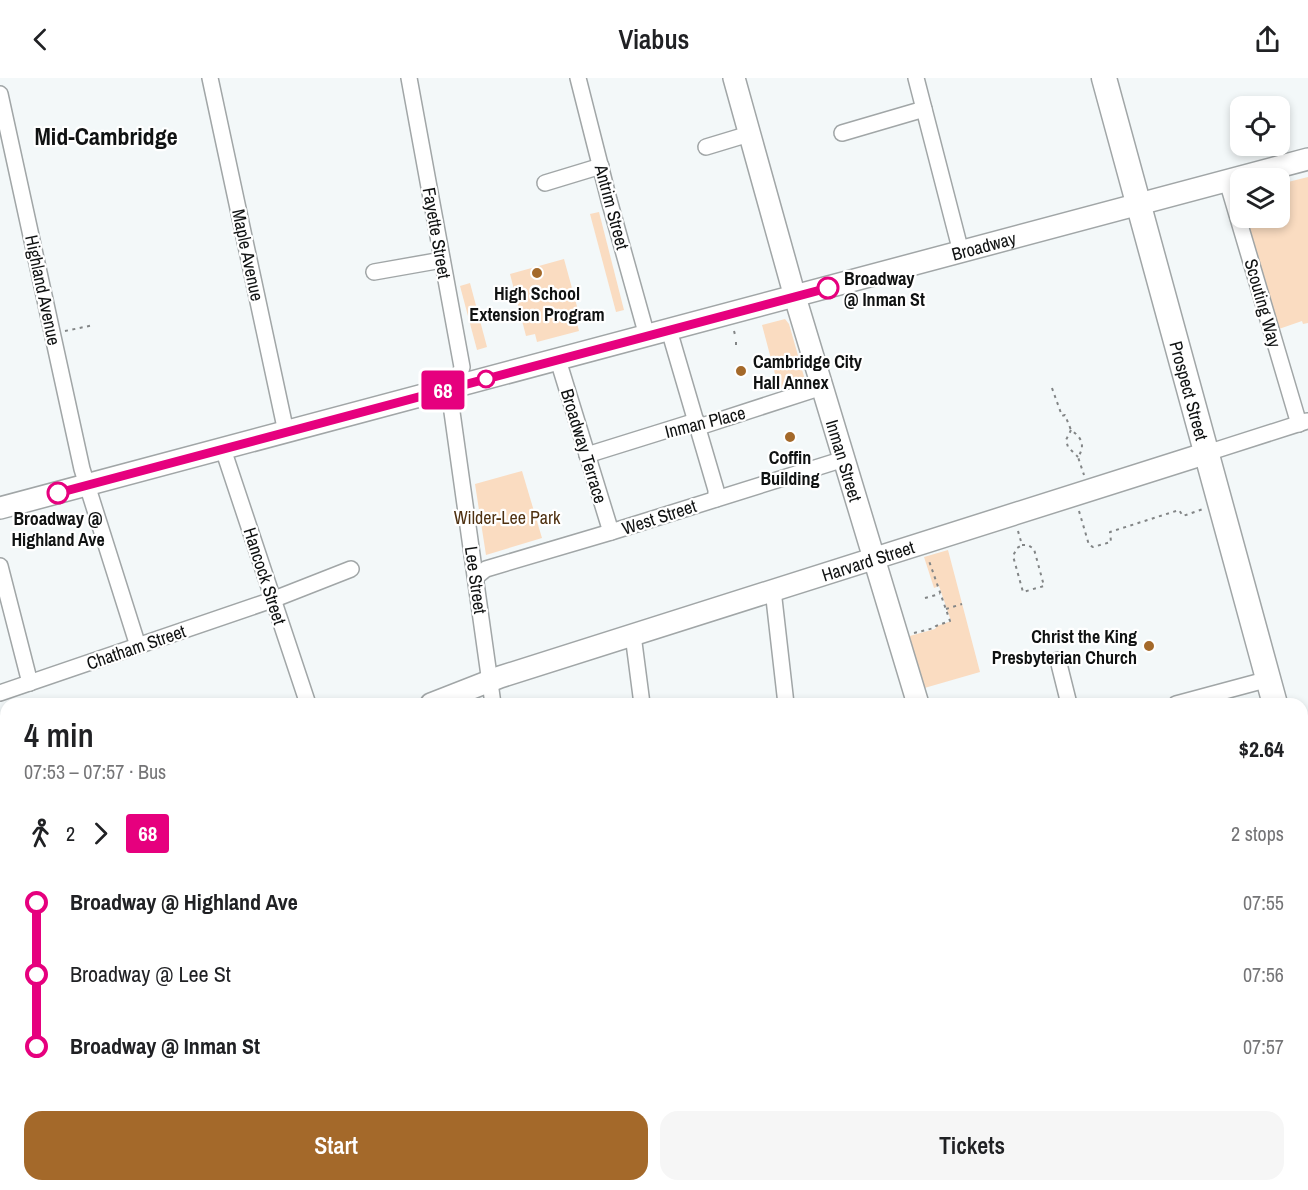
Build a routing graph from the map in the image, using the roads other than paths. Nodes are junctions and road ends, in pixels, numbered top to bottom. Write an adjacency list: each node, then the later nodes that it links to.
1 (210, 78): 28 (street, Maple Avenue)
2 (409, 78): 18 (street, Fayette Street)
3 (578, 78): 13 (street, Antrim Street)
4 (734, 78): 10 (main road, Inman Street)
5 (916, 78): 8 (street)
6 (1104, 78): 16 (main road, Prospect Street)
7 (0, 94): 33 (street, Highland Avenue)
8 (924, 108): 9 (street); 17 (street)
9 (842, 133)
10 (749, 134): 11 (street); 20 (main road, Inman Street)
11 (706, 147)
12 (1308, 159): 14 (main road, Broadway)
13 (601, 166): 15 (street); 22 (street, Antrim Street)
14 (1227, 181): 16 (main road, Broadway); 27 (street, Scouting Way)
15 (545, 183)
16 (1139, 205): 17 (main road, Broadway); 30 (main road, Prospect Street)
17 (962, 252): 20 (main road, Broadway)
18 (442, 260): 19 (street); 24 (street, Fayette Street)
19 (374, 272)
20 (795, 297): 21 (main road, Broadway); 25 (main road, Inman Street)
21 (669, 330): 22 (main road, Broadway); 26 (street)
22 (647, 336): 23 (main road, Broadway)
23 (558, 360): 24 (main road, Broadway); 31 (street, Broadway Terrace)
24 (456, 387): 28 (main road, Broadway); 40 (street, Lee Street)
25 (822, 387): 26 (street, Inman Place); 32 (main road, Inman Street)
26 (696, 421): 31 (street, Inman Place); 34 (street)
27 (1303, 423): 30 (street, Harvard Street)
28 (286, 432): 29 (main road, Broadway)
29 (223, 449): 33 (main road, Broadway); 42 (street, Hancock Street)
30 (1207, 453): 37 (main road, Harvard Street); 46 (main road, Prospect Street)
31 (586, 455): 36 (street, Broadway Terrace)
32 (844, 459): 34 (street, West Street); 37 (main road, Inman Street)
33 (87, 485): 35 (main road, Broadway); 44 (street, Highland Avenue)
34 (716, 499): 36 (street, West Street)
35 (0, 508)
36 (611, 532): 40 (street, West Street)
37 (874, 558): 41 (main road, Harvard Street); 55 (main road, Inman Street)
38 (0, 566): 48 (street)
39 (351, 569): 42 (street, Chatham Street)
40 (476, 577): 47 (street, Lee Street)
41 (773, 590): 43 (main road, Harvard Street); 54 (street)
42 (272, 600): 44 (street, Chatham Street); 50 (street, Hancock Street)
43 (633, 635): 47 (main road, Harvard Street); 53 (street)
44 (138, 646): 48 (street, Chatham Street)
45 (1058, 660): 56 (street)
46 (1269, 679): 57 (street); 58 (main road, Prospect Street)
47 (490, 680): 51 (main road, Harvard Street); 52 (street, Lee Street)
48 (30, 683): 49 (street, Chatham Street)
49 (0, 693)
50 (306, 698)
51 (445, 698)
52 (492, 698)
53 (641, 698)
54 (785, 698)
55 (916, 698)
56 (1068, 698)
57 (1198, 698)
58 (1274, 698)

